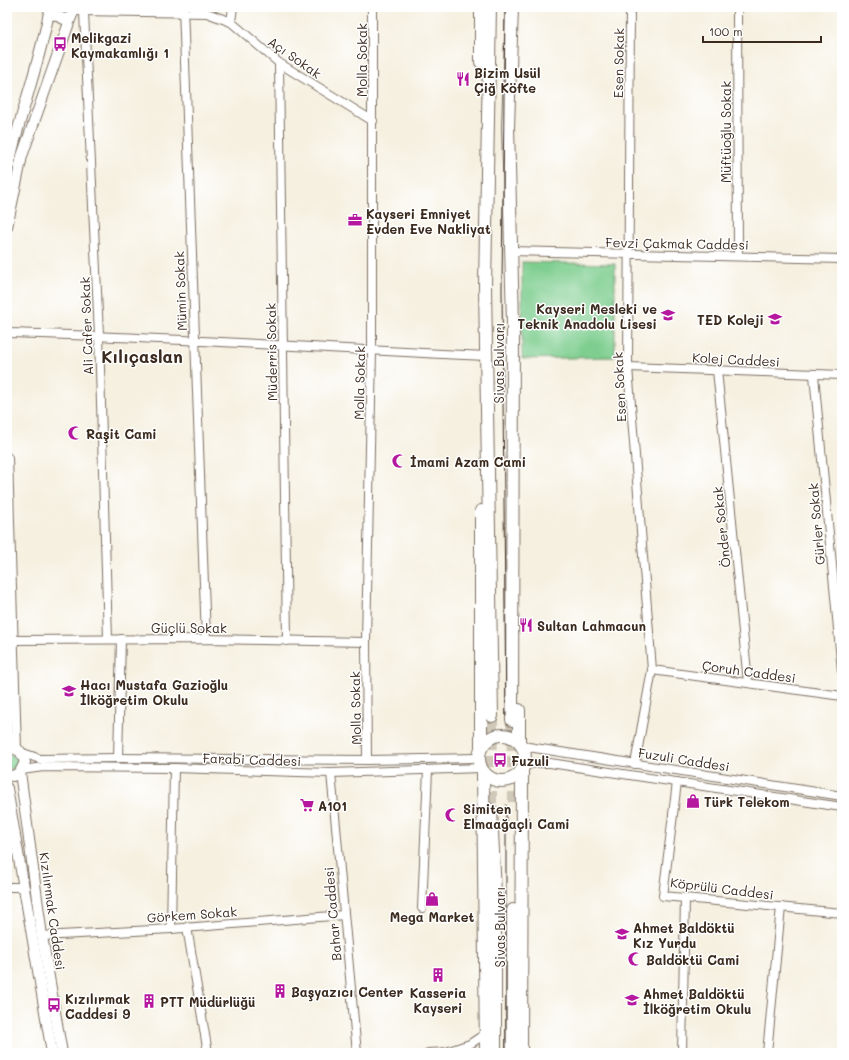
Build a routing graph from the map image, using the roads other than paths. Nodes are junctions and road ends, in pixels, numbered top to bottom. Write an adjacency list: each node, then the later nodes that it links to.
1 (50, 7): 10 (main road); 15 (main road)
2 (233, 7): 12 (street)
3 (372, 7): 14 (street, Molla Sokak)
4 (481, 7): 16 (highway)
5 (490, 7): 16 (highway, Sivas Bulvarı)
6 (512, 7): 17 (highway, Sivas Bulvarı)
7 (520, 7): 17 (highway)
8 (630, 7): 20 (street, Esen Sokak)
9 (737, 7): 21 (street, Müftüoğlu Sokak)
10 (77, 11): 11 (street, Açı Sokak); 18 (main road); 24 (street, Ali Cafer Sokak)
11 (183, 11): 12 (street, Açı Sokak); 25 (street, Mümin Sokak)
12 (231, 22): 13 (street, Açı Sokak)
13 (279, 63): 14 (street, Açı Sokak); 26 (street, Müderris Sokak)
14 (373, 121): 27 (street, Molla Sokak)
15 (7, 174)
16 (486, 179): 28 (highway, Sivas Bulvarı)
17 (510, 180): 19 (highway, Sivas Bulvarı)
18 (7, 227)
19 (511, 251): 20 (street, Fevzi Çakmak Caddesi); 33 (highway, Sivas Bulvarı)
20 (628, 253): 21 (street, Fevzi Çakmak Caddesi); 29 (street, Esen Sokak)
21 (738, 256): 22 (street, Fevzi Çakmak Caddesi)
22 (842, 259)
23 (7, 333): 24 (street)
24 (98, 335): 25 (street); 38 (street, Ali Cafer Sokak)
25 (194, 341): 26 (street); 36 (street, Mümin Sokak)
26 (283, 345): 27 (street); 39 (street, Müderris Sokak)
27 (372, 351): 28 (street); 40 (street, Molla Sokak)
28 (487, 356): 45 (highway, Sivas Bulvarı); 51 (highway)
29 (628, 367): 30 (street, Kolej Caddesi); 41 (street, Esen Sokak)
30 (717, 370): 31 (street, Kolej Caddesi); 43 (street, Önder Sokak)
31 (814, 375): 32 (street, Kolej Caddesi); 42 (street, Gürler Sokak)
32 (842, 375)
33 (512, 395): 46 (highway, Sivas Bulvarı); 47 (highway)
34 (7, 458): 37 (main road)
35 (121, 639): 36 (street, Güçlü Sokak); 38 (street, Güçlü Sokak); 49 (street)
36 (206, 639): 39 (street, Güçlü Sokak)
37 (12, 640): 38 (street, Güçlü Sokak); 48 (main road)
38 (108, 640)
39 (287, 641): 40 (street, Güçlü Sokak)
40 (366, 642): 50 (street, Molla Sokak)
41 (652, 670): 43 (street, Çoruh Caddesi); 52 (street, Esen Sokak)
42 (842, 671)
43 (748, 682): 44 (street, Çoruh Caddesi)
44 (842, 696)
45 (492, 716)
46 (512, 720)
47 (521, 744): 51 (highway); 52 (street, Fuzuli Caddesi); 54 (highway)
48 (15, 750): 49 (street, Farabi Caddesi); 56 (main road, Kızılırmak Caddesi)
49 (118, 758): 50 (street, Farabi Caddesi)
50 (368, 760): 51 (street, Farabi Caddesi)
51 (481, 762): 54 (highway); 55 (street, Farabi Caddesi); 75 (highway)
52 (635, 764): 61 (street, Fuzuli Caddesi)
53 (174, 768): 56 (street, Farabi Caddesi); 57 (street, Farabi Caddesi); 73 (street)
54 (523, 769): 59 (street, Fuzuli Caddesi); 86 (highway)
55 (428, 770): 57 (street, Farabi Caddesi); 69 (street)
56 (21, 771): 58 (main road); 74 (main road, Kızılırmak Caddesi)
57 (331, 773): 71 (street, Bahar Caddesi)
58 (7, 775)
59 (677, 782): 64 (street, Fuzuli Caddesi); 67 (street, Köprülü Caddesi)
60 (7, 788): 66 (main road, Kızılırmak Caddesi)
61 (842, 796)
62 (514, 802): 85 (highway, Sivas Bulvarı)
63 (491, 803): 84 (highway, Sivas Bulvarı)
64 (842, 807)
65 (7, 887): 66 (street)
66 (22, 887): 77 (main road, Kızılırmak Caddesi)
67 (685, 898): 68 (street, Köprülü Caddesi); 87 (street)
68 (781, 907): 70 (street, Köprülü Caddesi); 88 (street)
69 (422, 908)
70 (842, 913)
71 (344, 915): 72 (street, Görkem Sokak); 80 (street, Bahar Caddesi)
72 (187, 927): 73 (street, Görkem Sokak); 79 (street)
73 (171, 929): 74 (street, Görkem Sokak)
74 (42, 936): 78 (main road, Kızılırmak Caddesi)
75 (485, 1034): 76 (street); 83 (highway)
76 (446, 1052): 81 (street); 82 (street)
77 (52, 1053)
78 (62, 1053)
79 (208, 1053)
80 (357, 1053)
81 (428, 1053)
82 (455, 1053)
83 (486, 1053)
84 (495, 1053)
85 (512, 1053)
86 (521, 1053)
87 (682, 1053)
88 (767, 1053)

